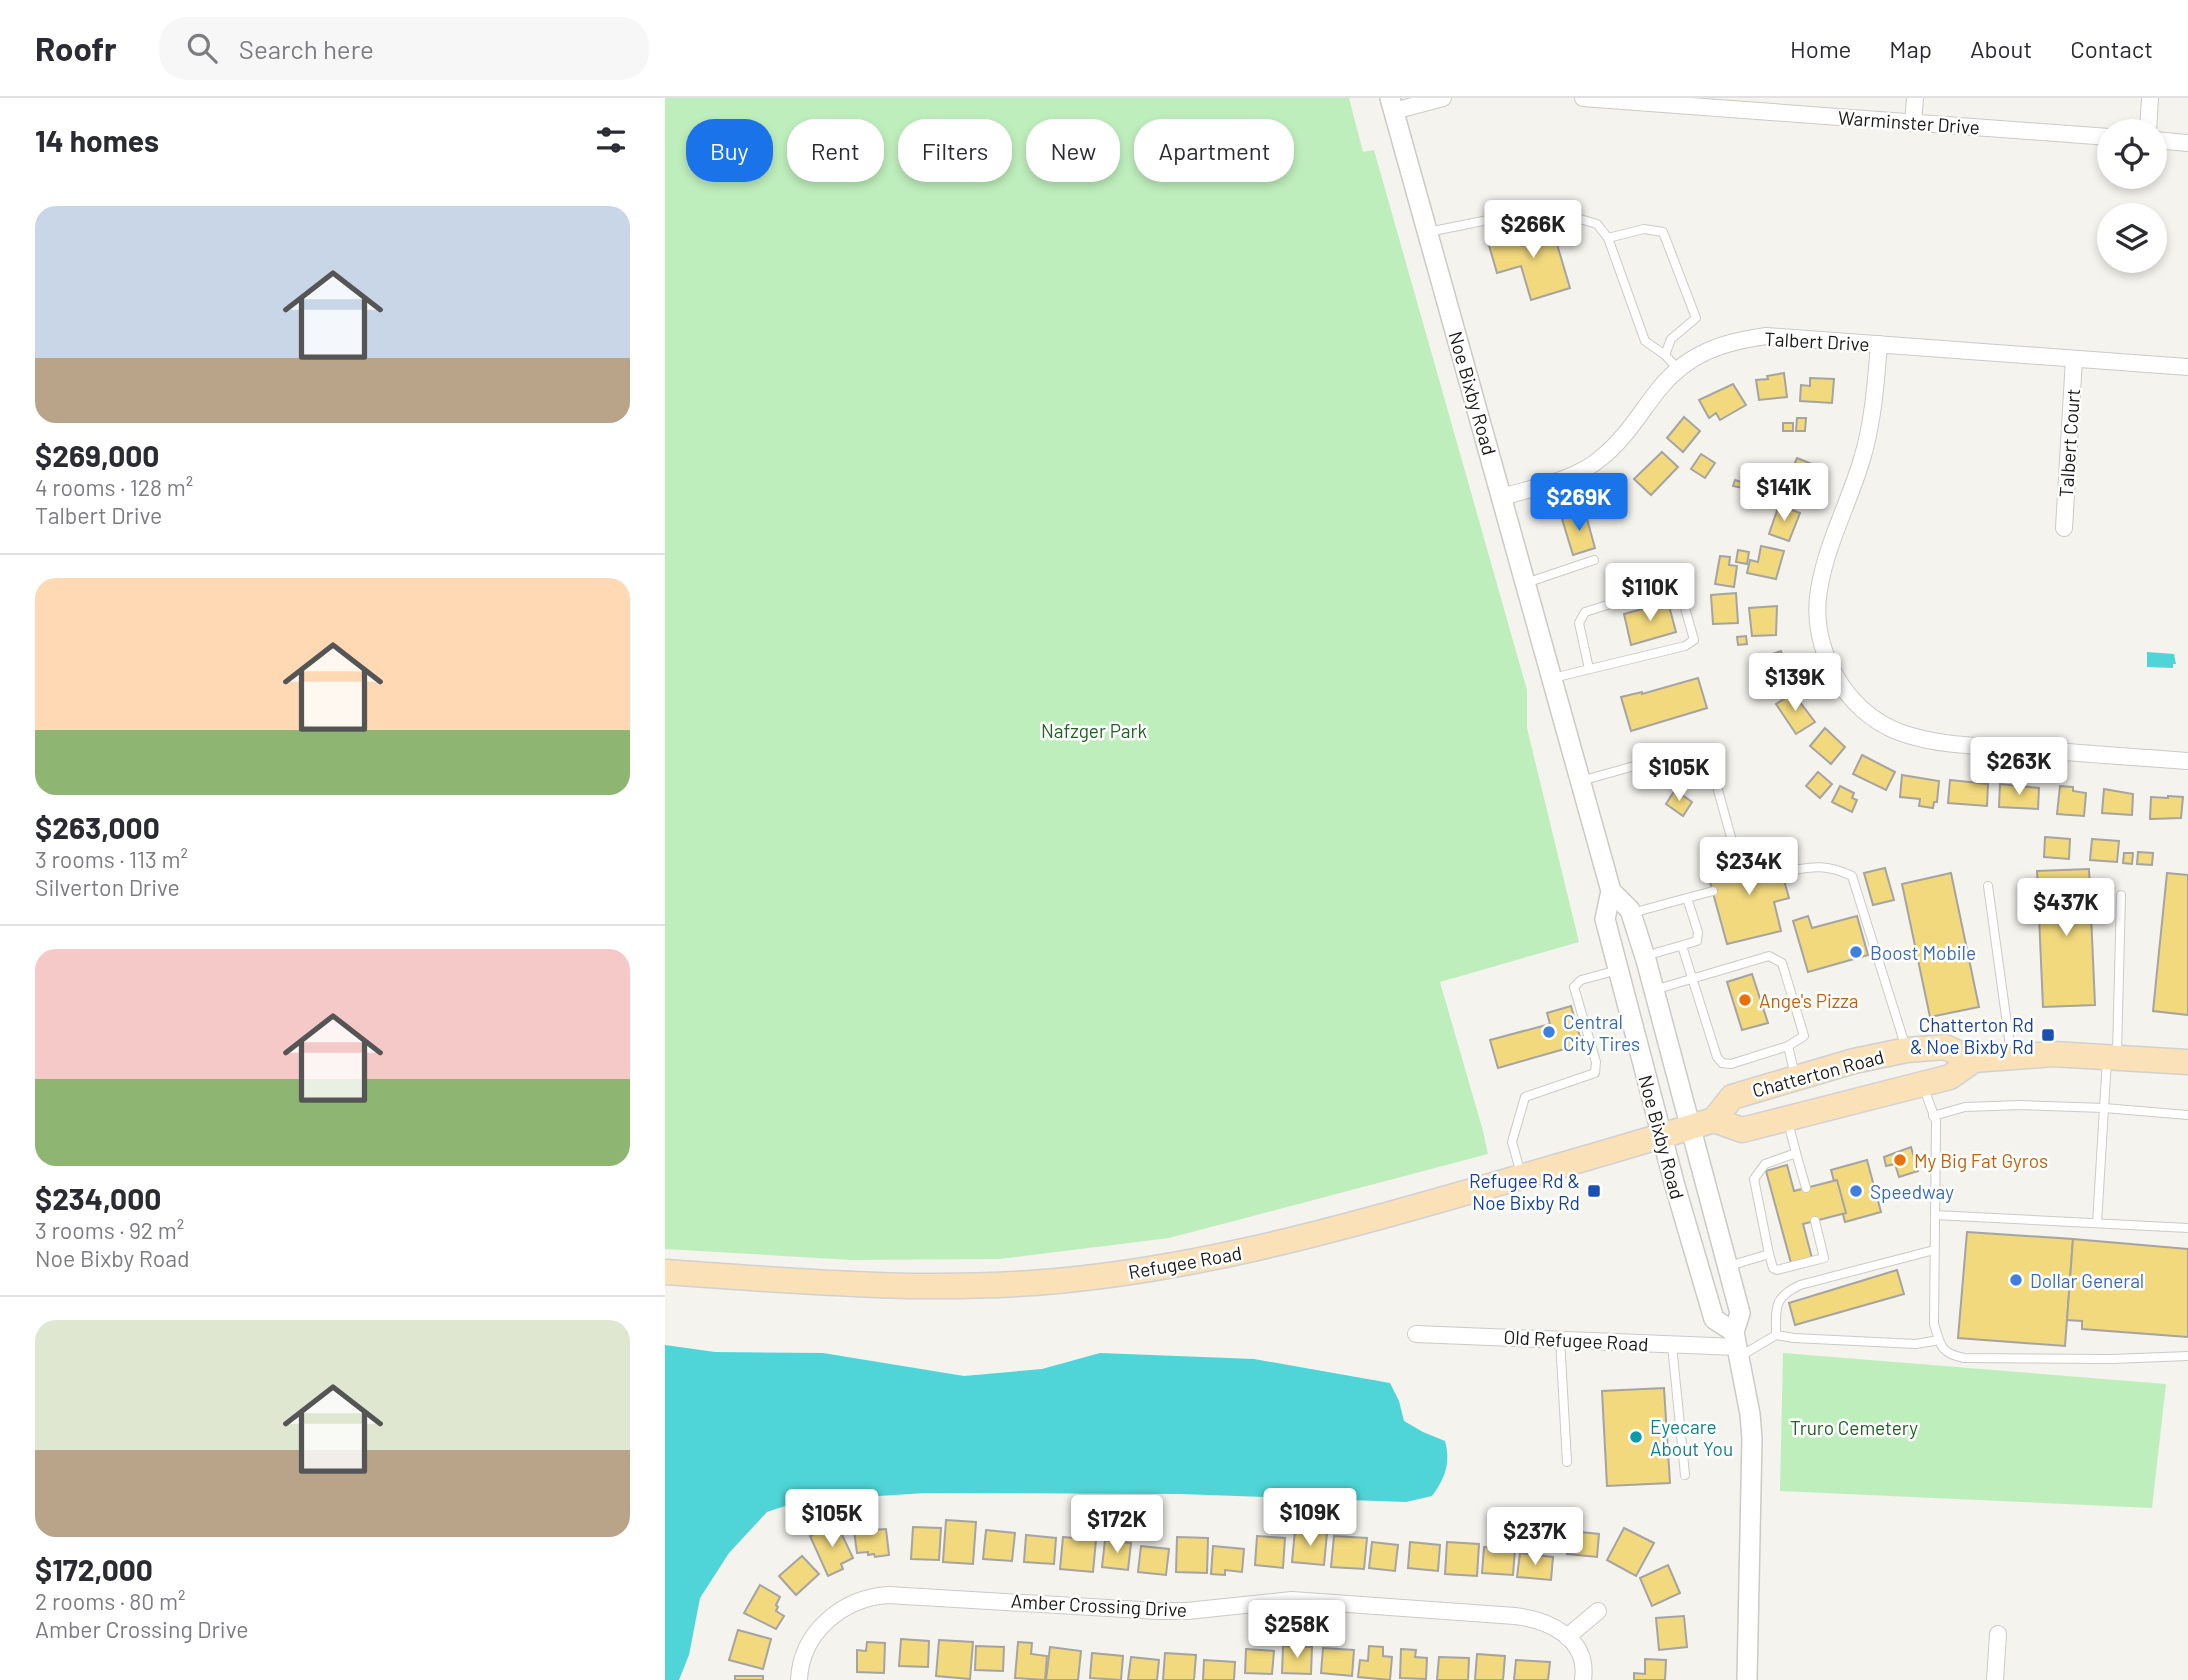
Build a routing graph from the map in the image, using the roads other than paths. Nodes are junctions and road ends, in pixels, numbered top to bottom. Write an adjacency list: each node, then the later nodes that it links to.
1 (1443, 98): 5 (street)
2 (1583, 98): 7 (street, Warminster Drive)
3 (1915, 98): 7 (street)
4 (2150, 98): 6 (street)
5 (1392, 104): 11 (street, Noe Bixby Road)
6 (2149, 119)
7 (1913, 122): 8 (street, Warminster Drive)
8 (2097, 136)
9 (2167, 142): 10 (street)
10 (2188, 143)
11 (1428, 232): 12 (lane); 18 (street, Noe Bixby Road)
12 (1608, 238): 14 (lane); 14 (lane)
13 (1879, 344): 15 (street, Talbert Drive); 17 (street, Talbert Drive); 24 (street)
14 (1665, 355): 17 (lane)
15 (2074, 359): 16 (street, Talbert Drive); 19 (street, Talbert Court)
16 (2188, 367)
17 (1678, 369): 18 (street, Talbert Drive)
18 (1502, 497): 21 (street, Noe Bixby Road)
19 (2064, 528)
20 (1594, 560): 21 (lane)
21 (1526, 583): 23 (street, Noe Bixby Road)
22 (1588, 668): 22 (lane); 23 (lane)
23 (1553, 678): 25 (street, Noe Bixby Road)
24 (2188, 761)
25 (1581, 780): 26 (lane); 29 (street, Noe Bixby Road)
26 (1731, 837)
27 (1782, 872): 40 (lane)
28 (1989, 886): 41 (lane)
29 (1611, 891): 33 (street, Noe Bixby Road); 36 (street, Noe Bixby Road)
30 (1713, 891): 32 (lane)
31 (2121, 895): 42 (lane)
32 (1688, 898): 33 (lane); 34 (lane)
33 (1632, 913): 35 (street, Noe Bixby Road)
34 (1682, 946): 35 (lane); 37 (lane)
35 (1645, 956): 38 (street, Noe Bixby Road)
36 (1618, 970): 53 (street, Noe Bixby Road); 55 (lane)
37 (1692, 978): 38 (lane); 39 (lane); 39 (lane)
38 (1654, 990): 52 (street, Noe Bixby Road)
39 (1788, 1046): 45 (lane)
40 (1907, 1051): 43 (main road, Chatterton Road); 45 (main road, Chatterton Road)
41 (2011, 1056): 42 (main road, Chatterton Road); 43 (main road, Chatterton Road)
42 (2112, 1056): 44 (main road, Chatterton Road); 47 (lane)
43 (1973, 1060): 46 (main road, Chatterton Road)
44 (2188, 1062)
45 (1796, 1078): 51 (main road, Chatterton Road)
46 (1922, 1083): 49 (lane); 50 (main road, Chatterton Road)
47 (2104, 1108): 48 (lane); 49 (lane); 59 (lane)
48 (2188, 1115)
49 (1933, 1116): 57 (lane)
50 (1787, 1118): 51 (main road, Chatterton Road); 54 (lane)
51 (1714, 1120): 52 (main road, Chatterton Road)
52 (1690, 1128): 53 (main road, Refugee Road); 63 (street, Noe Bixby Road)
53 (1662, 1136): 55 (main road, Refugee Road); 70 (street, Noe Bixby Road)
54 (1796, 1153): 56 (lane); 62 (lane)
55 (1522, 1177): 64 (main road, Refugee Road)
56 (1806, 1188)
57 (1935, 1215): 59 (lane); 61 (lane)
58 (1815, 1221): 62 (lane)
59 (2097, 1223): 60 (lane)
60 (2188, 1228)
61 (1934, 1250): 66 (lane); 68 (lane)
62 (1769, 1254): 63 (lane)
63 (1729, 1266): 70 (street, Noe Bixby Road)
64 (665, 1272)
65 (1416, 1334): 67 (street, Old Refugee Road)
66 (1776, 1335): 68 (lane); 70 (lane)
67 (1560, 1339): 69 (street, Old Refugee Road); 72 (lane)
68 (1939, 1340): 71 (lane)
69 (1672, 1345): 70 (street, Old Refugee Road); 73 (lane)
70 (1737, 1345): 79 (street, Noe Bixby Road)
71 (2188, 1356)
72 (1567, 1462)
73 (1685, 1475)
74 (1598, 1611): 76 (street)
75 (1998, 1633): 80 (street)
76 (1567, 1637): 77 (street, Amber Crossing Drive); 78 (street)
77 (799, 1680)
78 (1583, 1680)
79 (1747, 1680)
80 (1995, 1680)

